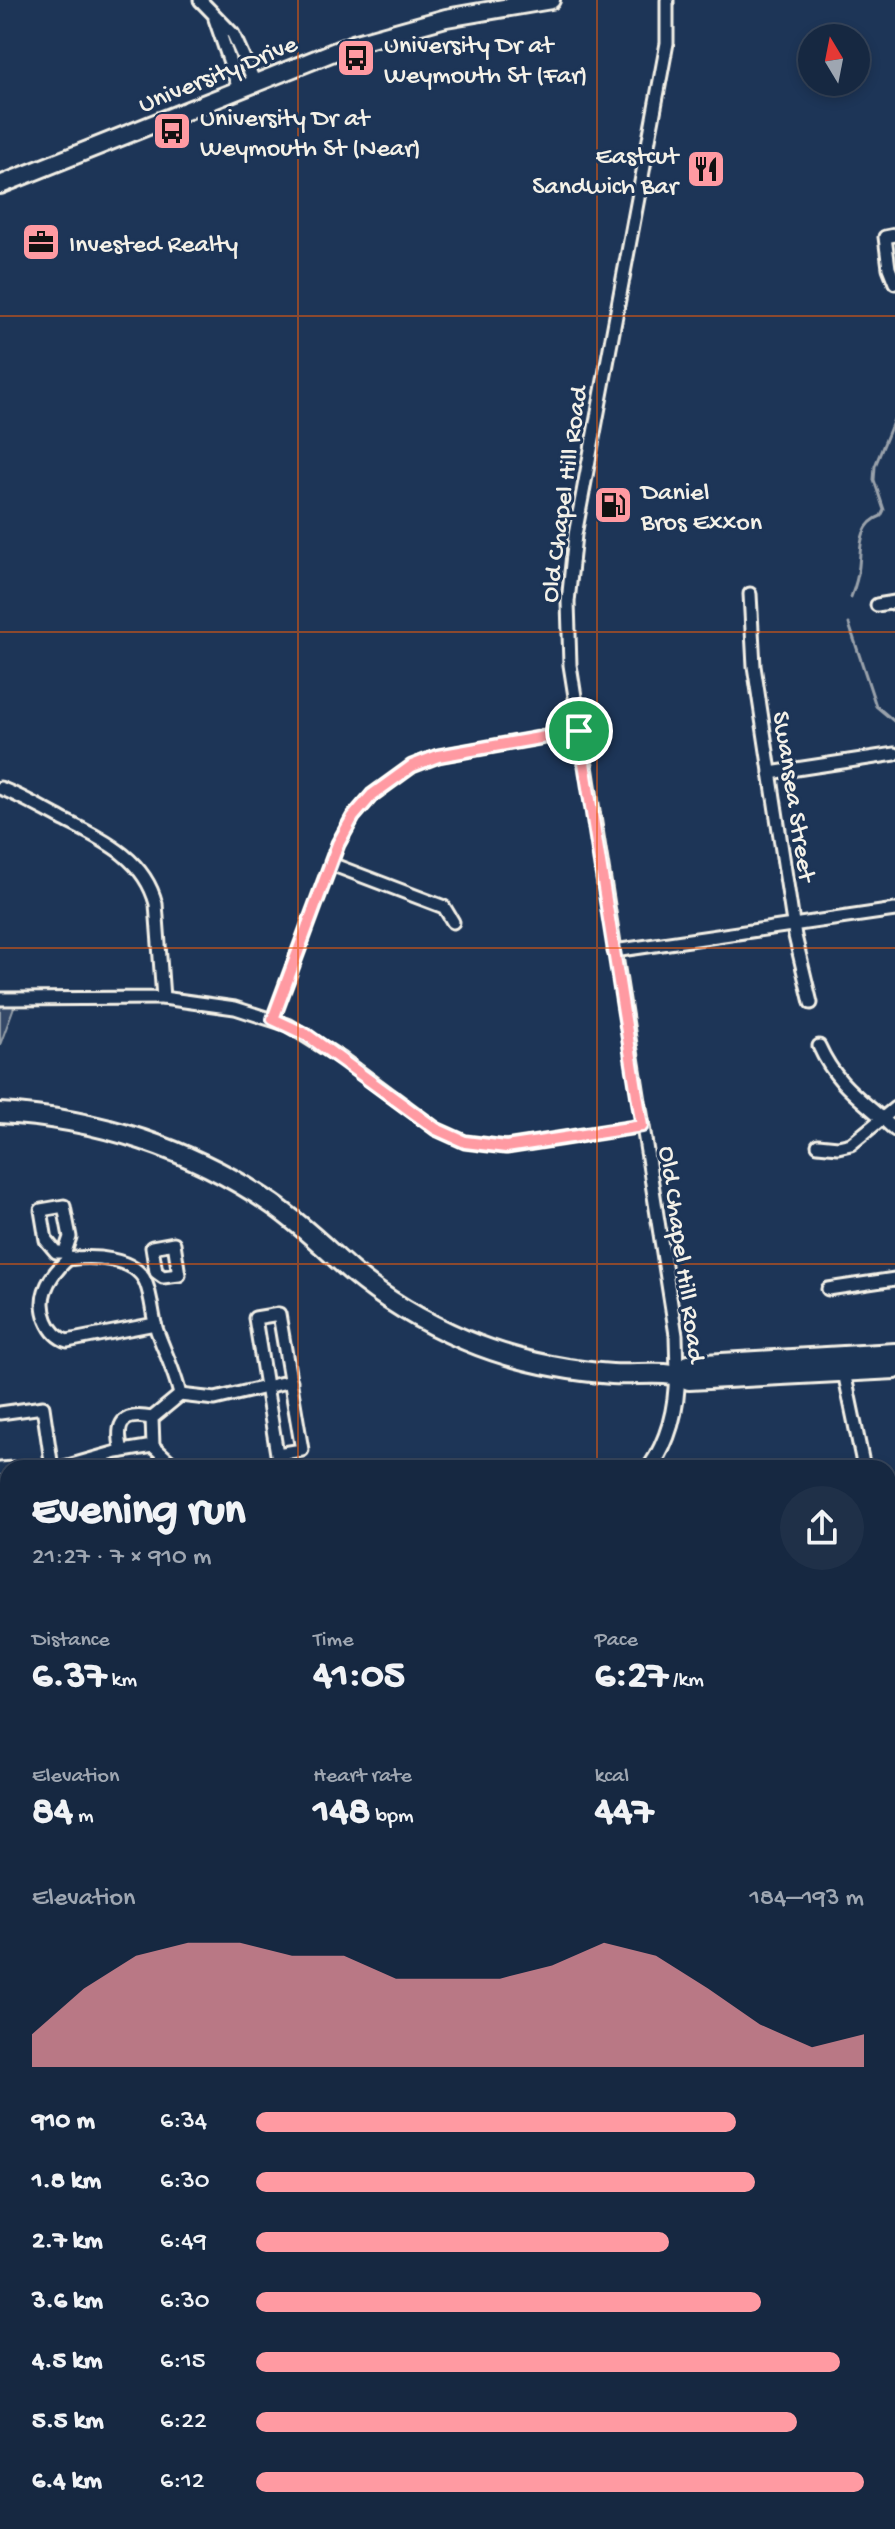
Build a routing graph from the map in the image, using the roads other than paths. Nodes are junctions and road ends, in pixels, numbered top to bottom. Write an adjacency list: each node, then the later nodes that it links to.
1 (200, 0): 4 (street)
2 (551, 0): 4 (main road, University Drive)
3 (667, 0): 11 (street, Old Chapel Hill Road)
4 (247, 86): 5 (main road, University Drive)
5 (0, 185)
6 (887, 233): 7 (street)
7 (895, 283)
8 (750, 594): 13 (street, Swansea Street)
9 (895, 602): 10 (street)
10 (877, 605)
11 (579, 731): 15 (street); 19 (street, Old Chapel Hill Road)
12 (895, 754): 13 (street)
13 (770, 773): 18 (street, Swansea Street)
14 (0, 788): 20 (street)
15 (331, 864): 17 (street); 23 (street)
16 (895, 910): 18 (street)
17 (453, 922)
18 (794, 924): 19 (street); 22 (street, Swansea Street)
19 (614, 951): 28 (street, Old Chapel Hill Road)
20 (163, 998): 21 (street); 23 (street)
21 (0, 999)
22 (811, 1003)
23 (273, 1019): 28 (street)
24 (819, 1046): 27 (street)
25 (895, 1108): 27 (street)
26 (0, 1113): 39 (main road)
27 (882, 1118): 29 (street); 30 (street)
28 (642, 1126): 39 (street, Old Chapel Hill Road)
29 (895, 1130)
30 (818, 1145)
31 (156, 1272): 32 (street)
32 (144, 1278): 35 (street); 35 (street)
33 (895, 1279): 34 (street)
34 (828, 1289)
35 (155, 1324): 42 (street)
36 (895, 1353): 39 (main road)
37 (895, 1369): 38 (main road)
38 (844, 1372): 39 (main road); 51 (street)
39 (677, 1374): 50 (street, Old Chapel Hill Road)
40 (291, 1381): 41 (street); 41 (street); 41 (street)
41 (266, 1385): 42 (street)
42 (180, 1395): 44 (street)
43 (0, 1413): 47 (street)
44 (152, 1418): 45 (street); 46 (street)
45 (153, 1446): 46 (street); 49 (street)
46 (122, 1451): 48 (street)
47 (51, 1460)
48 (90, 1460)
49 (168, 1460)
50 (655, 1460)
51 (862, 1460)

